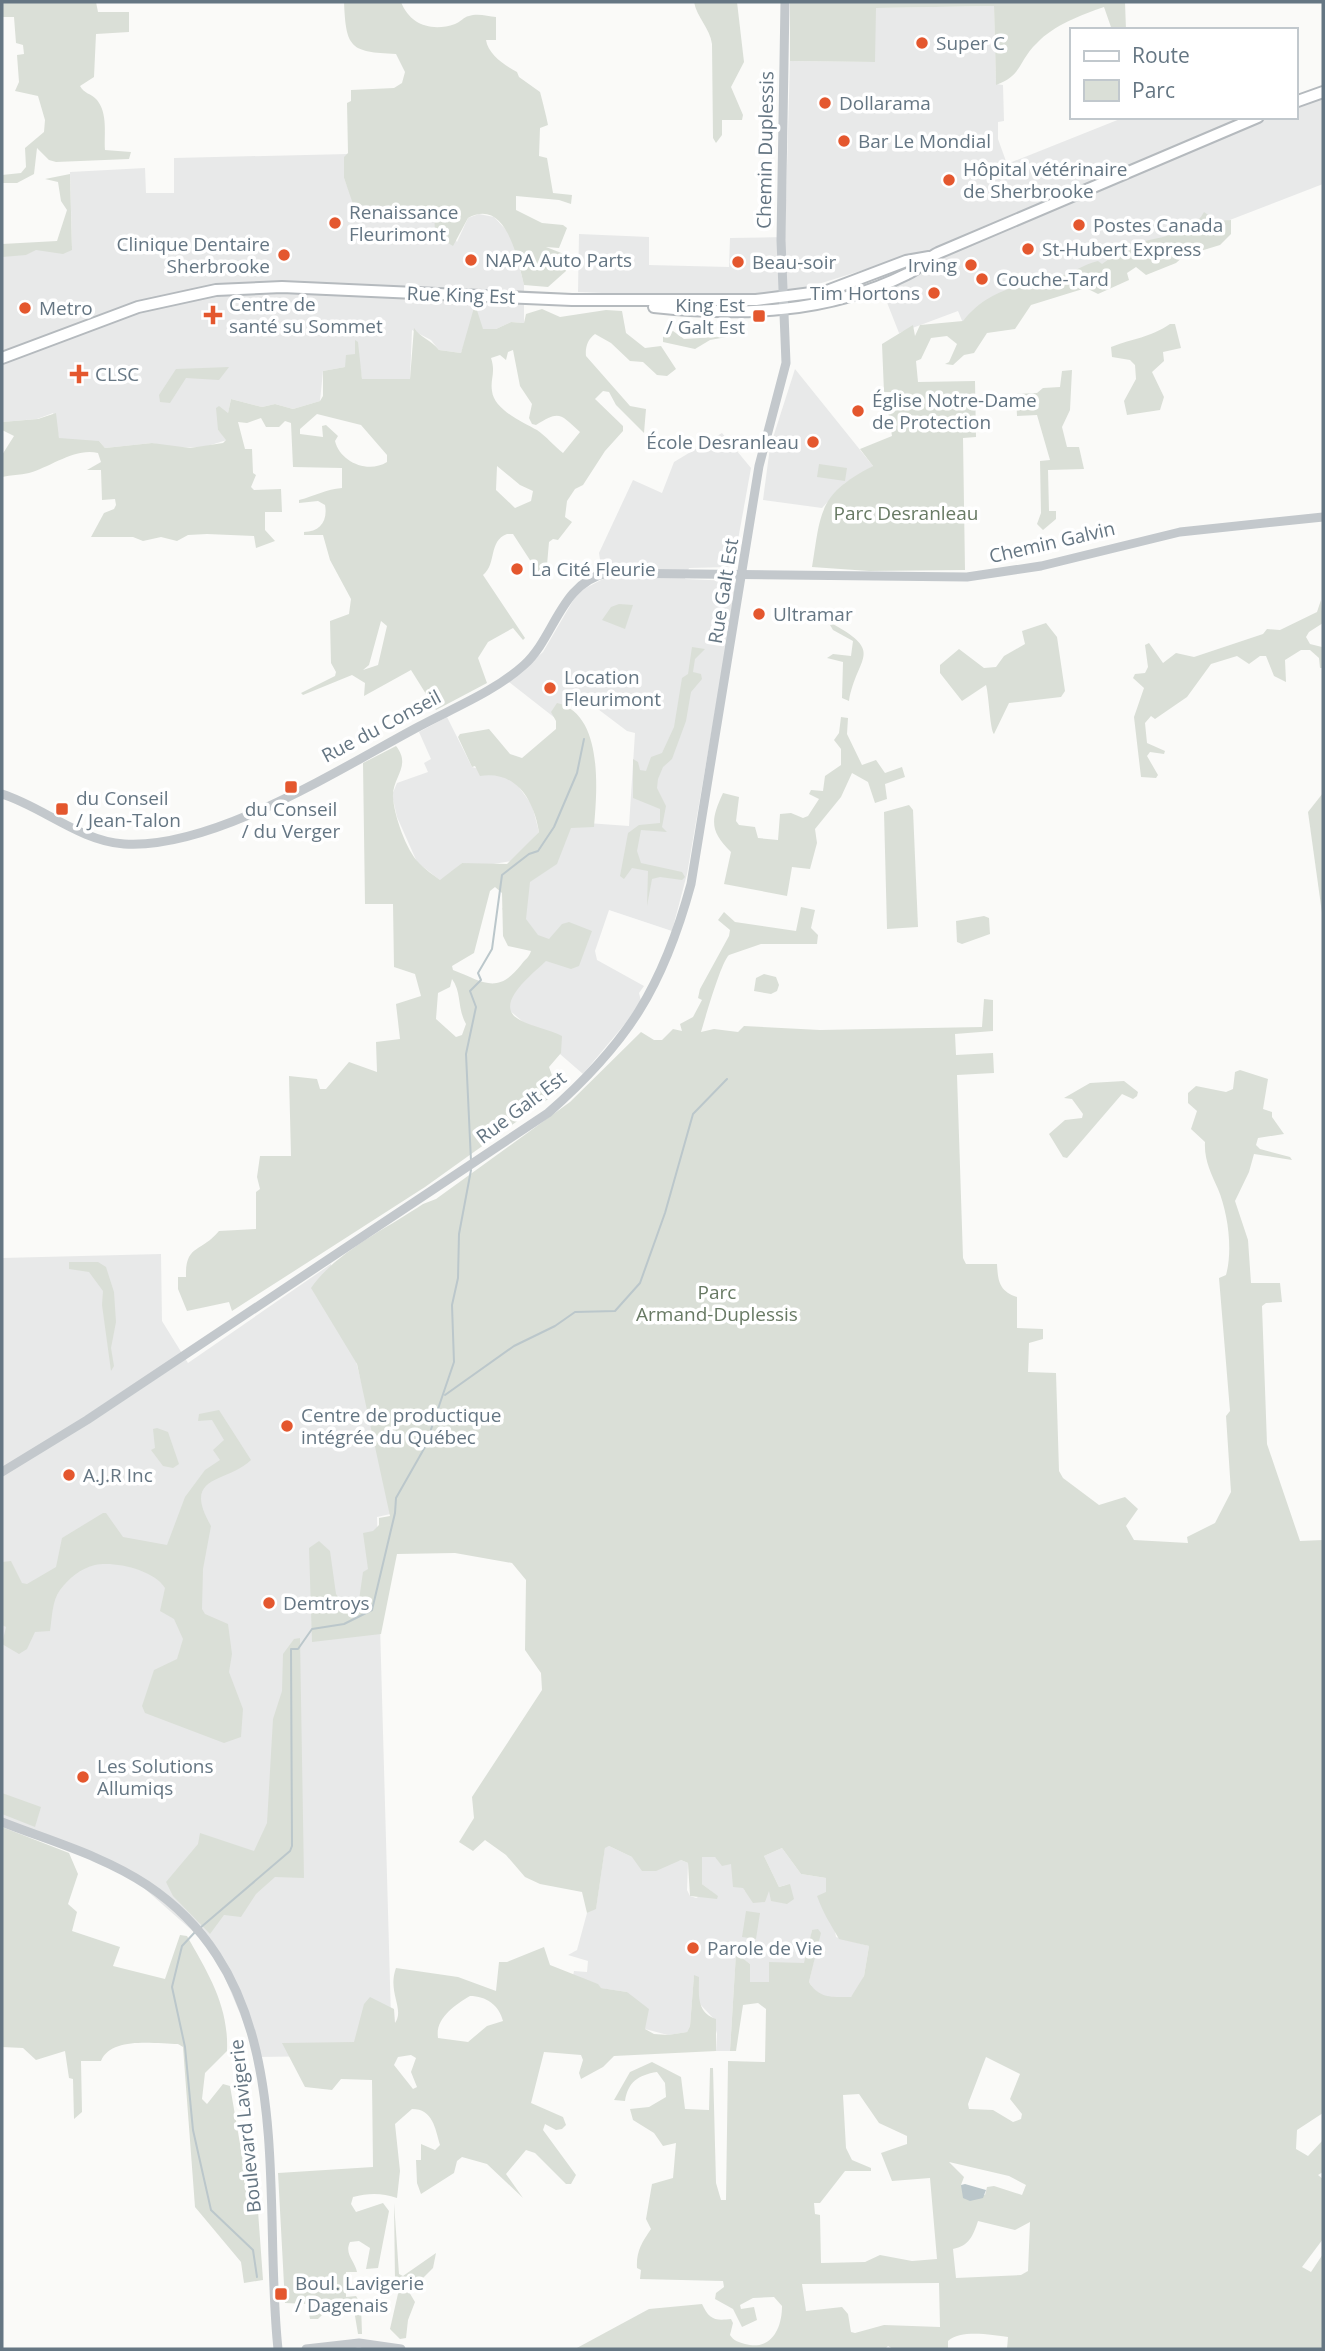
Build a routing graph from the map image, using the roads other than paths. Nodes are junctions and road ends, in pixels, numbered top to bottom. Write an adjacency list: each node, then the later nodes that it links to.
1 (785, 2): 6 (street, Chemin Duplessis)
2 (1323, 92): 3 (main road)
3 (1297, 101)
4 (1253, 119): 5 (main road, Rue King Est)
5 (929, 257): 6 (main road, Rue King Est); 8 (main road, Rue King Est)
6 (783, 298): 7 (main road, Rue King Est); 8 (street, Rue Galt Est)
7 (595, 300): 8 (main road, Rue King Est); 9 (main road, Rue King Est)
8 (785, 310): 11 (street, Rue Galt Est)
9 (2, 358)
10 (1323, 517): 11 (street, Chemin Galvin)
11 (744, 573): 12 (street, Rue du Conseil); 13 (street, Rue Galt Est)
12 (2, 794)
13 (2, 1472)
14 (2, 1822): 15 (street, Boulevard Lavigerie)
15 (278, 2349)
16 (306, 2349): 17 (street)
17 (401, 2349)

